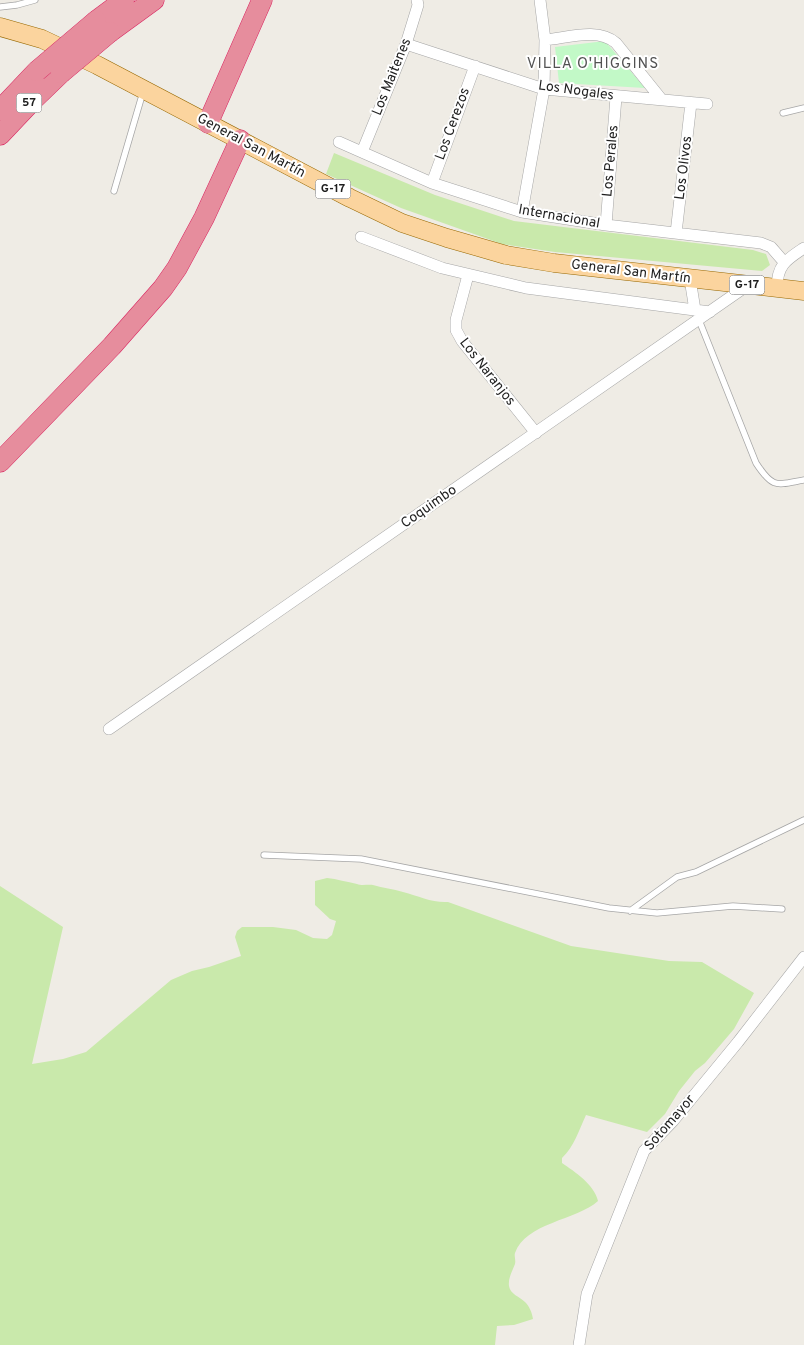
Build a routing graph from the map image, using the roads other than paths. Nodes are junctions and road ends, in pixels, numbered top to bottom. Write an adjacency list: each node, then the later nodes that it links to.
1 (35, 0): 7 (lane)
2 (124, 0): 8 (highway, 57)
3 (154, 0): 8 (highway, 57)
4 (262, 0): 22 (highway)
5 (417, 0): 11 (street, Los Maitenes)
6 (540, 0): 10 (street)
7 (0, 7)
8 (103, 26): 20 (highway, 57, bridge); 23 (highway, 57, bridge)
9 (0, 27): 14 (main road, General San Martín / G-17)
10 (545, 40): 13 (street); 16 (street)
11 (406, 44): 12 (street, Los Nogales); 26 (street, Los Maitenes)
12 (475, 66): 13 (street, Los Nogales); 27 (street, Los Cerezos)
13 (544, 89): 15 (street, Los Nogales); 29 (street)
14 (144, 90): 22 (main road, General San Martín / G-17); 28 (lane)
15 (616, 97): 16 (street, Los Nogales); 30 (street, Los Perales)
16 (662, 100): 17 (street, Los Nogales)
17 (691, 103): 18 (street, Los Nogales); 31 (street, Los Olivos)
18 (707, 104)
19 (804, 108): 21 (lane)
20 (0, 110)
21 (783, 113)
22 (208, 124): 24 (main road, General San Martín / G-17)
23 (0, 136)
24 (240, 140): 36 (main road, General San Martín / G-17); 42 (highway)
25 (339, 142): 26 (street, Internacional)
26 (362, 152): 27 (street, Internacional)
27 (432, 183): 29 (street, Internacional)
28 (114, 191)
29 (522, 212): 30 (street, Internacional)
30 (606, 225): 31 (street, Internacional)
31 (676, 233): 34 (street, Internacional)
32 (361, 237): 35 (street)
33 (804, 248): 34 (street)
34 (784, 262): 38 (street)
35 (468, 275): 40 (street); 41 (street, Los Naranjos)
36 (690, 279): 37 (main road, General San Martín / G-17); 40 (street)
37 (748, 285): 38 (main road, General San Martín / G-17); 40 (street)
38 (777, 288): 39 (main road, General San Martín / G-17)
39 (804, 291)
40 (697, 315): 41 (street, Coquimbo); 43 (lane)
41 (536, 433): 44 (street, Coquimbo)
42 (0, 462)
43 (804, 480)
44 (109, 728)
45 (804, 820): 48 (lane)
46 (264, 855): 48 (lane)
47 (782, 909): 48 (lane)
48 (630, 911)
49 (804, 957): 50 (street, Sotomayor)
50 (579, 1345)

